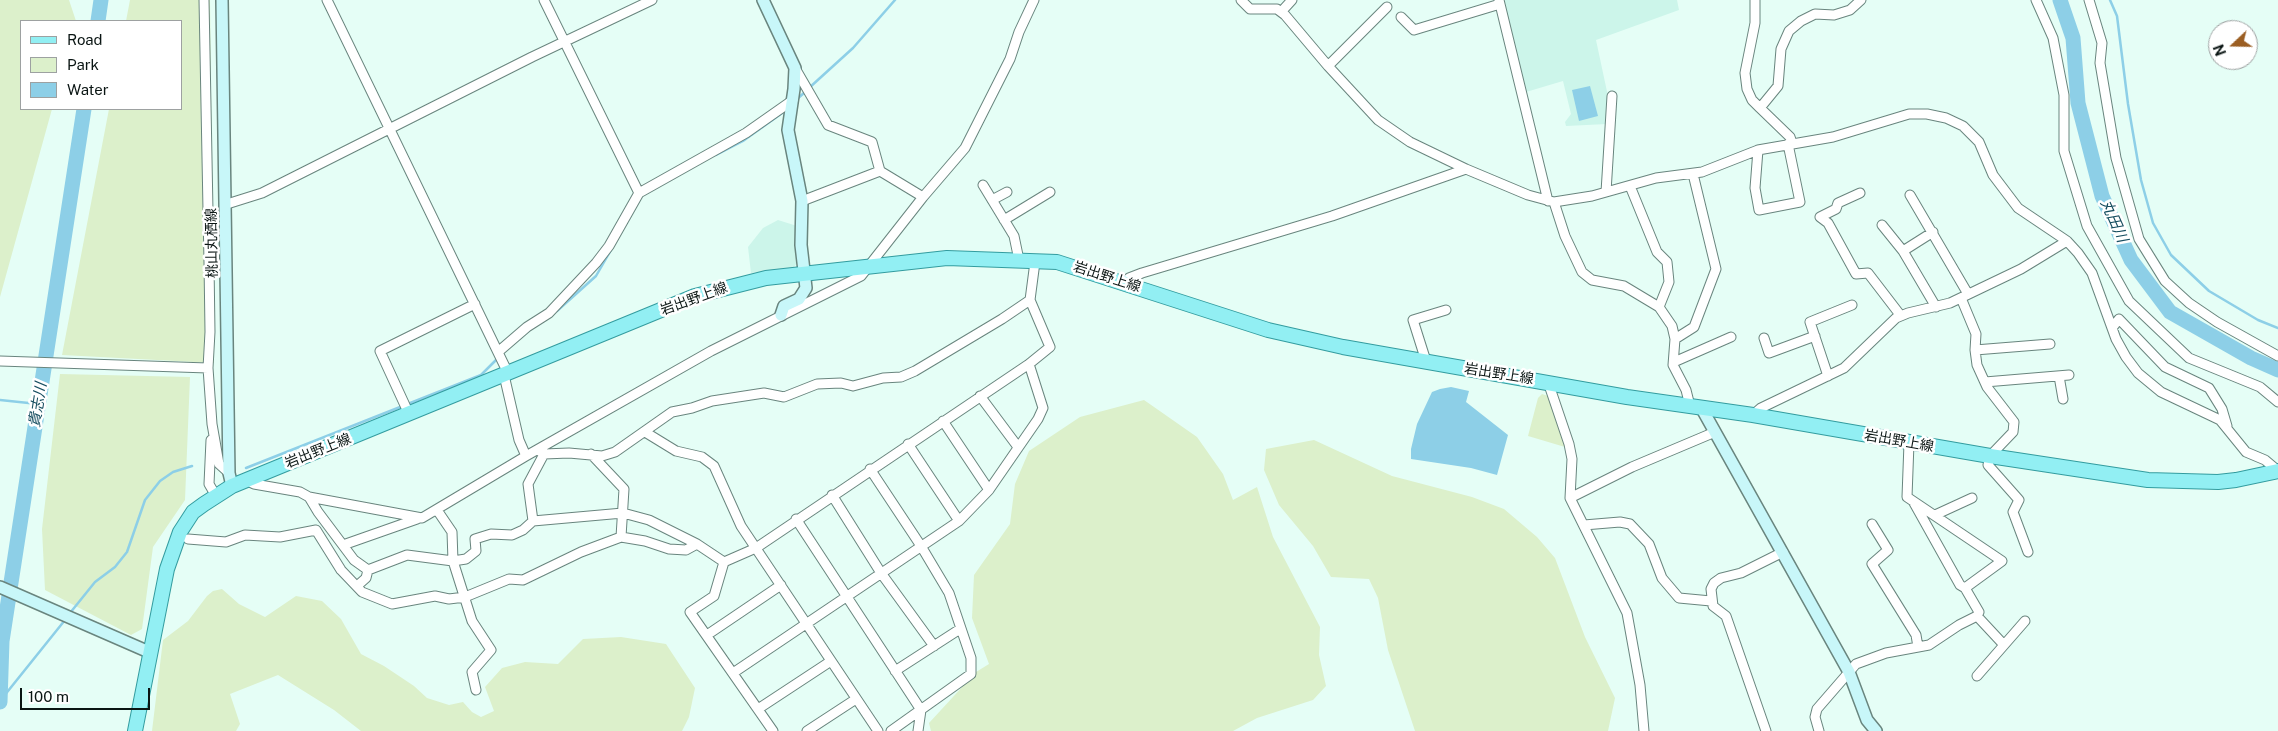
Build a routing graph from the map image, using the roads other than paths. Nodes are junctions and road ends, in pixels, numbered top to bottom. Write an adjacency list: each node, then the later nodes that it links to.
1 (204, 0): 75 (street)
2 (222, 0): 42 (street, 桃山丸栖線)
3 (327, 0): 24 (street)
4 (544, 0): 18 (street)
5 (652, 0): 18 (street)
6 (763, 0): 20 (street)
7 (1034, 0): 38 (street)
8 (1241, 0): 16 (street)
9 (1292, 0): 16 (street)
10 (1755, 0): 23 (street)
11 (1861, 0): 23 (street)
12 (2036, 0): 82 (street)
13 (2088, 0): 70 (street)
14 (1499, 2): 17 (street); 40 (street)
15 (1387, 7): 19 (street)
16 (1281, 12): 19 (street)
17 (1401, 18)
18 (564, 42): 24 (street); 35 (street)
19 (1328, 66): 27 (street)
20 (795, 68): 22 (street); 28 (street)
21 (1612, 96): 34 (street)
22 (792, 100): 35 (street); 41 (street)
23 (1760, 108): 25 (street)
24 (388, 129): 42 (street); 55 (street)
25 (1790, 144): 26 (street); 26 (street); 46 (street)
26 (1758, 150): 29 (street)
27 (1466, 169): 40 (street); 52 (street)
28 (880, 171): 38 (street); 41 (street)
29 (1693, 174): 31 (street); 66 (street)
30 (983, 185): 39 (street)
31 (1630, 186): 34 (street); 57 (street)
32 (1007, 192): 39 (street)
33 (1050, 192): 43 (street)
34 (1606, 192): 40 (street)
35 (639, 193): 69 (street)
36 (1860, 193): 61 (street)
37 (1910, 195): 45 (street)
38 (923, 197): 50 (street)
39 (992, 200): 43 (street)
40 (1551, 201): 57 (street)
41 (802, 202): 51 (street)
42 (226, 204): 100 (street, 桃山丸栖線)
43 (1004, 220): 48 (street)
44 (1882, 225): 47 (street)
45 (1933, 232): 47 (street); 53 (street)
46 (2067, 241): 53 (street); 62 (street)
47 (1903, 251): 58 (street)
48 (1019, 260): 49 (main road, 岩出野上線); 50 (main road, 岩出野上線)
49 (1034, 262): 52 (main road, 岩出野上線); 54 (street)
50 (867, 268): 51 (main road, 岩出野上線); 60 (street)
51 (804, 275): 60 (street); 76 (main road, 岩出野上線)
52 (1124, 283): 71 (main road, 岩出野上線)
53 (1965, 296): 58 (street); 68 (street)
54 (1030, 300): 74 (street); 89 (street)
55 (475, 304): 69 (street); 84 (street)
56 (1852, 305): 63 (street)
57 (1659, 307): 66 (street)
58 (1936, 307): 61 (street)
59 (1446, 310): 71 (street)
60 (781, 315): 94 (street)
61 (1901, 316): 77 (street)
62 (2112, 328): 88 (street); 88 (street)
63 (1815, 336): 65 (street); 77 (street)
64 (1731, 337): 73 (street)
65 (1764, 338)
66 (1675, 340): 73 (street)
67 (2050, 344): 68 (street)
68 (1974, 350): 79 (street)
69 (498, 352): 76 (street)
70 (2278, 356)
71 (1426, 361): 78 (main road, 岩出野上線)
72 (0, 362): 75 (street)
73 (1674, 362): 83 (street)
74 (1029, 364): 80 (street); 93 (street)
75 (208, 368): 87 (street)
76 (506, 374): 84 (main road, 岩出野上線); 96 (street)
77 (1828, 376): 85 (street)
78 (1548, 382): 83 (main road, 岩出野上線); 106 (street)
79 (1985, 382): 81 (street); 97 (street)
80 (980, 396): 86 (street); 93 (street)
81 (2063, 399)
82 (2278, 402)
83 (1696, 407): 85 (main road, 岩出野上線); 90 (street)
84 (409, 414): 101 (main road, 岩出野上線)
85 (1753, 415): 91 (main road, 岩出野上線)
86 (943, 421): 92 (street); 102 (street)
87 (212, 424): 100 (street); 104 (street)
88 (2227, 429): 99 (street)
89 (645, 432): 95 (street); 123 (street)
90 (1715, 432): 106 (street); 124 (street)
91 (1909, 443): 97 (main road, 岩出野上線); 108 (street)
92 (908, 444): 98 (street); 115 (street)
93 (1018, 447): 102 (street)
94 (541, 452): 95 (street); 96 (street); 114 (street)
95 (591, 454): 110 (street)
96 (526, 456): 109 (street)
97 (1990, 456): 99 (main road, 岩出野上線); 125 (street)
98 (870, 469): 103 (street); 122 (street)
99 (2278, 471)
100 (231, 480): 101 (main road, 岩出野上線); 104 (main road, 岩出野上線)
101 (246, 480): 105 (street)
102 (989, 490): 115 (street)
103 (832, 495): 113 (street); 129 (street)
104 (216, 496): 145 (main road, 岩出野上線)
105 (309, 497): 112 (street); 121 (street)
106 (1570, 498): 117 (street)
107 (1972, 498): 111 (street)
108 (1913, 501): 111 (street); 133 (street)
109 (437, 510): 112 (street); 126 (street)
110 (623, 513): 114 (street); 118 (street); 120 (street)
111 (1935, 515): 133 (street)
112 (422, 518): 121 (street)
113 (796, 519): 123 (street); 135 (street)
114 (533, 521): 126 (street)
115 (958, 521): 122 (street)
116 (1872, 524): 144 (street)
117 (1584, 525): 136 (street); 161 (street)
118 (621, 537): 120 (street); 134 (street)
119 (188, 539): 131 (street)
120 (697, 544): 127 (street)
121 (344, 545): 128 (street)
122 (921, 546): 129 (street); 140 (street)
123 (756, 548): 127 (street); 130 (street)
124 (1783, 552): 136 (street); 148 (street)
125 (2028, 552)
126 (453, 561): 128 (street); 134 (street)
127 (724, 562): 141 (street)
128 (368, 570): 131 (street)
129 (882, 573): 135 (street); 143 (street)
130 (780, 585): 139 (street); 141 (street)
131 (357, 586): 134 (street)
132 (0, 587): 145 (street)
133 (1965, 588): 137 (street)
134 (465, 597): 151 (street)
135 (846, 597): 139 (street); 147 (street)
136 (1711, 602): 162 (street)
137 (1977, 616): 142 (street); 144 (street)
138 (2025, 620): 142 (street)
139 (806, 624): 146 (street); 149 (street)
140 (960, 629): 143 (street); 154 (street)
141 (706, 635): 149 (street)
142 (2004, 645): 150 (street)
143 (934, 646): 147 (street)
144 (1918, 647): 148 (street)
145 (149, 652): 155 (main road, 岩出野上線)
146 (831, 661): 152 (street); 153 (street)
147 (895, 671): 154 (street)
148 (1849, 672): 163 (street); 164 (street)
149 (733, 673): 153 (street)
150 (1977, 676)
151 (476, 690)
152 (856, 699): 157 (street); 158 (street)
153 (758, 709): 156 (street)
154 (921, 710): 159 (street); 160 (street)
155 (135, 731)
156 (772, 731)
157 (807, 731)
158 (878, 731)
159 (891, 731)
160 (918, 731)
161 (1644, 731)
162 (1766, 731)
163 (1819, 731)
164 (1876, 731)

